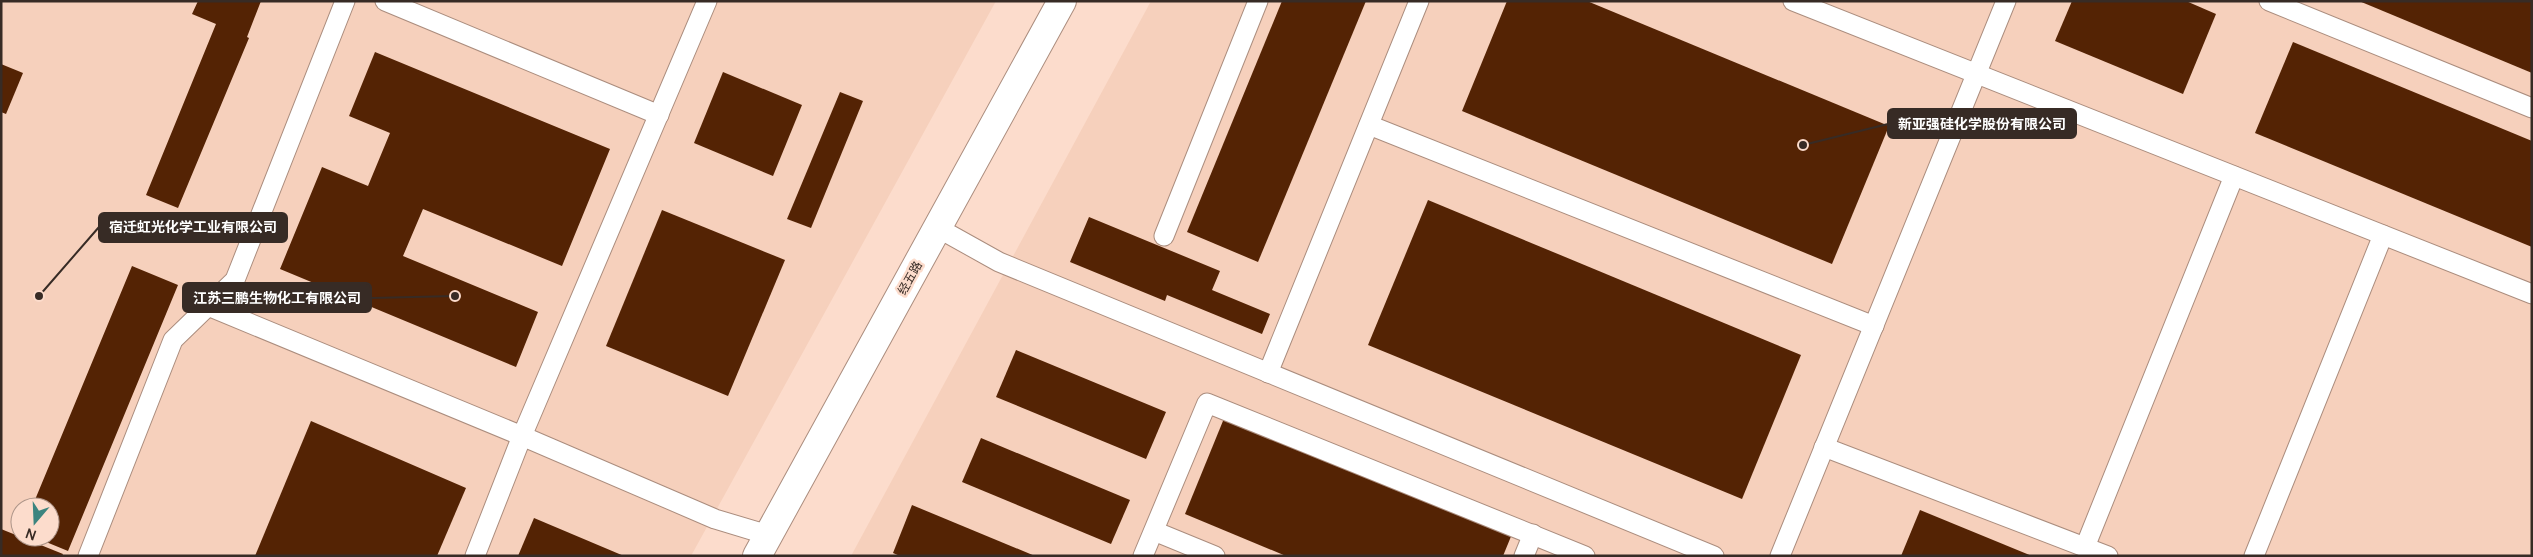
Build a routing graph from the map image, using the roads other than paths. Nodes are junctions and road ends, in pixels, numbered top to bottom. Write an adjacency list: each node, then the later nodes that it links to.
1 (345, 1): 19 (lane)
2 (385, 1): 12 (lane)
3 (707, 1): 12 (lane)
4 (1062, 1): 15 (street, 经五路)
5 (1258, 1): 17 (lane)
6 (1419, 1): 13 (lane)
7 (1793, 1): 10 (lane)
8 (2006, 1): 10 (lane)
9 (2269, 1): 11 (lane)
10 (1977, 74): 14 (lane); 20 (lane)
11 (2532, 108)
12 (659, 115): 22 (lane)
13 (1369, 125): 20 (lane); 21 (lane)
14 (2234, 176): 16 (lane); 27 (lane)
15 (938, 228): 21 (lane); 26 (street, 经五路)
16 (2383, 235): 18 (lane); 37 (lane)
17 (1164, 236)
18 (2532, 294)
19 (208, 306): 22 (lane); 28 (lane)
20 (1874, 326): 23 (lane)
21 (1268, 373): 34 (lane)
22 (522, 436): 26 (lane); 29 (lane)
23 (1824, 447): 27 (lane); 35 (lane)
24 (1154, 531): 25 (lane); 30 (lane); 31 (lane)
25 (1533, 534): 32 (lane); 33 (lane)
26 (762, 546)
27 (2085, 547): 36 (lane)
28 (88, 556)
29 (475, 556)
30 (1143, 556)
31 (1215, 556)
32 (1524, 556)
33 (1585, 556)
34 (1714, 556)
35 (1780, 556)
36 (2108, 556)
37 (2254, 556)

